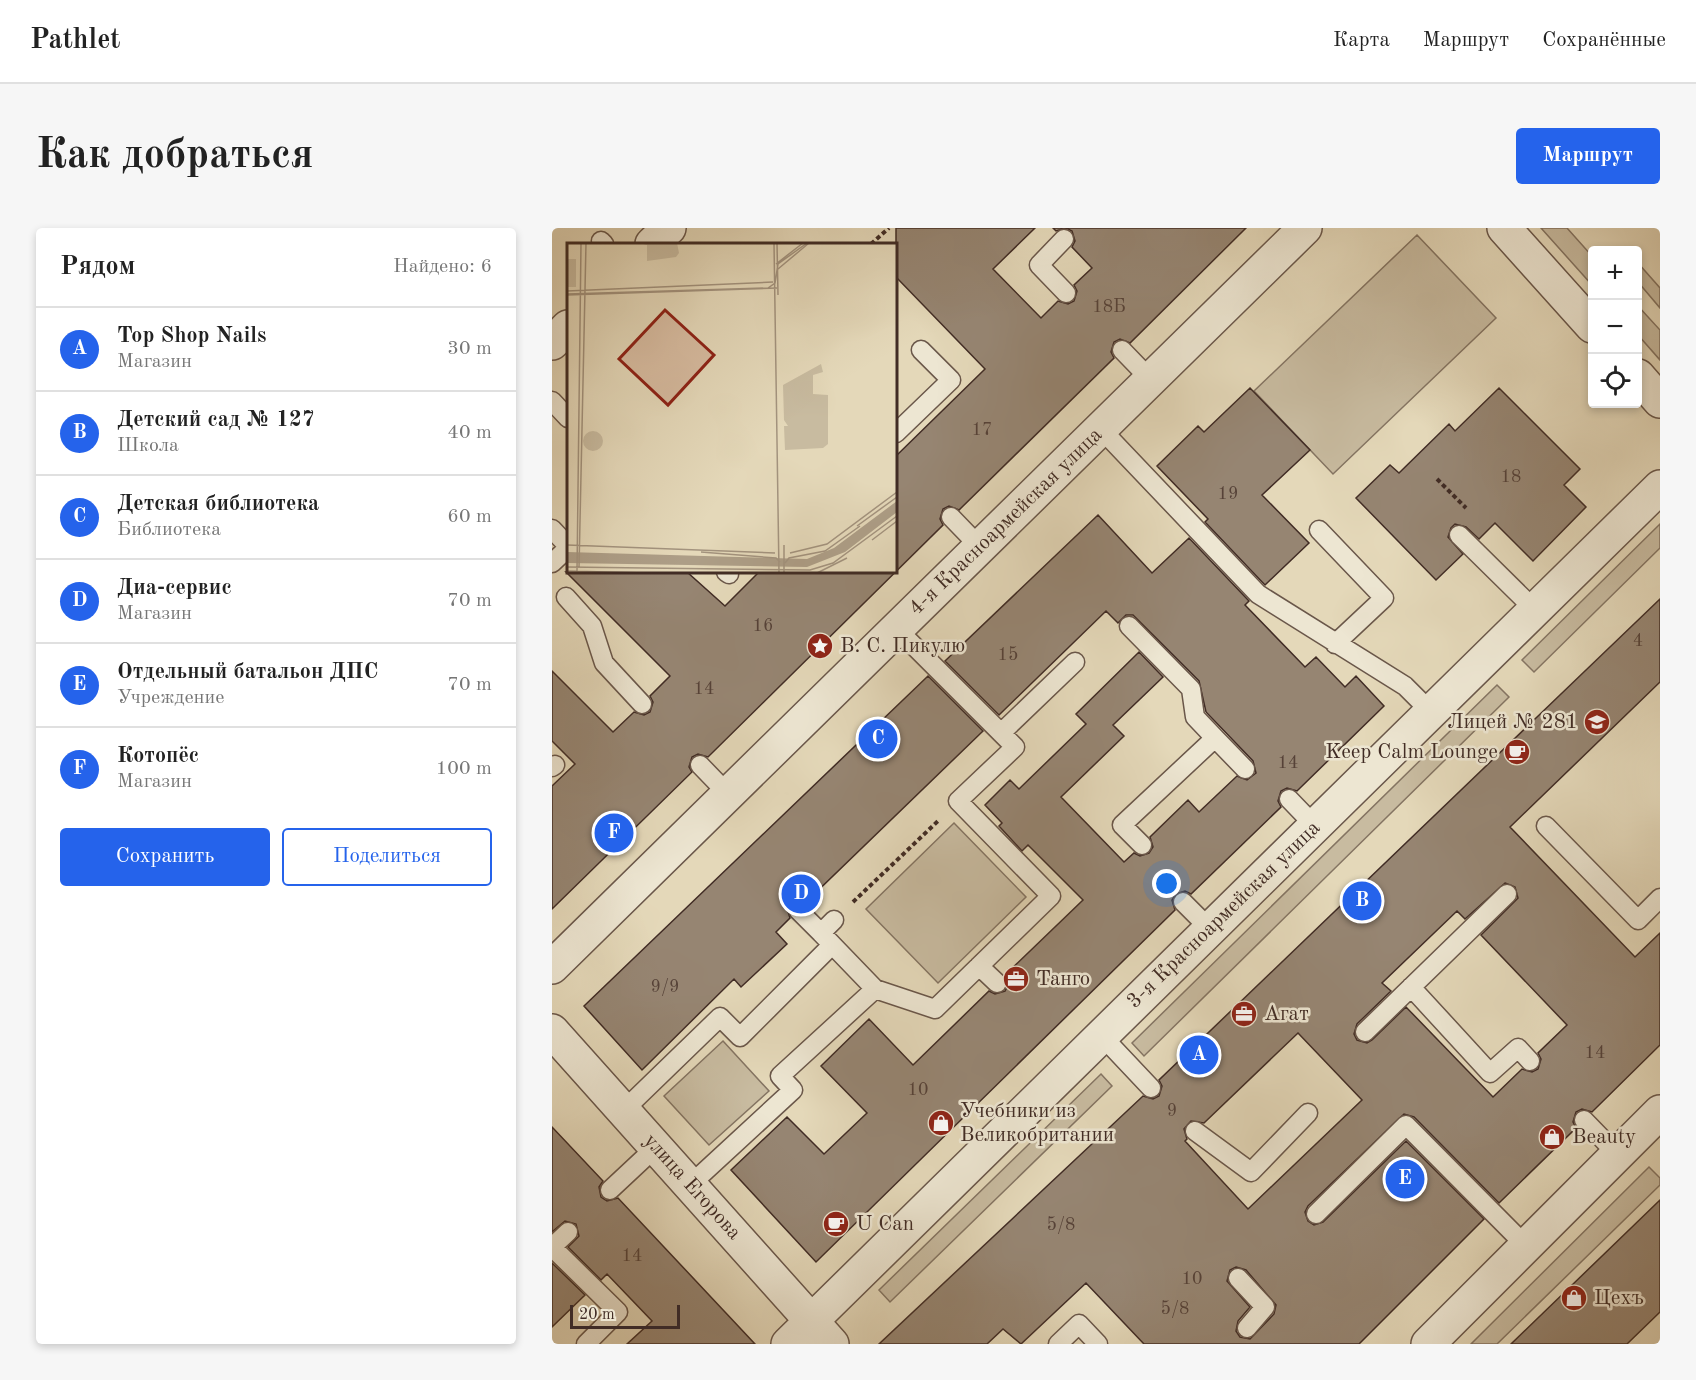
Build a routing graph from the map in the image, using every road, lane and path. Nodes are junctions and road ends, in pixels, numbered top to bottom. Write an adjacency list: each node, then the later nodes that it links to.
1 (669, 228): 6 (street)
2 (889, 228): 7 (path)
3 (1305, 228): 14 (street, 4-я Красноармейская улица)
4 (1504, 228): 9 (street)
5 (1064, 239): 8 (lane)
6 (653, 243)
7 (872, 243)
8 (1066, 293)
9 (1588, 320)
10 (567, 328): 11 (street)
11 (552, 343)
12 (921, 350): 20 (lane)
13 (1122, 350): 14 (lane)
14 (1151, 380): 19 (street, 4-я Красноармейская улица)
15 (1642, 381): 17 (street)
16 (552, 401): 18 (lane)
17 (1660, 401)
18 (567, 417)
19 (1101, 429): 27 (street, 4-я Красноармейская улица); 34 (lane)
20 (897, 432)
21 (1660, 487): 31 (street, 3-я Красноармейская улица)
22 (951, 518): 27 (lane)
23 (552, 529): 26 (lane)
24 (1319, 530): 34 (lane)
25 (1459, 535): 31 (lane)
26 (567, 546)
27 (980, 547): 33 (street, 4-я Красноармейская улица)
28 (567, 548): 29 (lane)
29 (552, 563)
30 (566, 597): 36 (lane)
31 (1535, 610): 37 (street, 3-я Красноармейская улица)
32 (1129, 626): 39 (lane)
33 (897, 628): 38 (lane); 42 (street, 4-я Красноармейская улица)
34 (1335, 644): 37 (lane)
35 (1075, 662): 38 (lane)
36 (642, 704)
37 (1431, 712): 45 (street, 3-я Красноармейская улица)
38 (1001, 733): 44 (lane)
39 (1215, 738): 41 (lane); 47 (lane)
40 (700, 765): 42 (lane)
41 (1245, 769)
42 (728, 794): 55 (street, 4-я Красноармейская улица)
43 (1289, 799): 45 (lane)
44 (958, 801): 53 (path); 54 (lane)
45 (1315, 826): 52 (street, 3-я Красноармейская улица)
46 (1546, 826): 49 (lane)
47 (1142, 845)
48 (1507, 894): 57 (lane)
49 (1660, 898)
50 (1183, 902): 52 (lane)
51 (798, 910): 53 (lane)
52 (1210, 929): 61 (street, 3-я Красноармейская улица)
53 (829, 933): 58 (lane); 64 (lane)
54 (980, 966): 56 (lane); 58 (lane)
55 (552, 967)
56 (997, 983)
57 (1411, 987): 60 (lane); 62 (lane)
58 (875, 989): 71 (lane)
59 (552, 1031): 64 (street, улица Егорова)
60 (1365, 1032)
61 (1101, 1035): 63 (lane); 79 (street, 3-я Красноармейская улица)
62 (1530, 1061)
63 (1151, 1088)
64 (623, 1111): 69 (street, улица Егорова)
65 (1308, 1113): 68 (lane)
66 (1584, 1120): 70 (lane)
67 (1655, 1127): 70 (street)
68 (1195, 1131)
69 (656, 1147): 71 (street, улица Егорова); 72 (lane)
70 (1617, 1154): 75 (street)
71 (690, 1185): 79 (street, улица Егорова)
72 (610, 1190)
73 (1316, 1214): 75 (lane)
74 (568, 1232): 76 (lane)
75 (1526, 1246): 84 (street)
76 (552, 1247): 80 (lane)
77 (1238, 1278): 78 (lane)
78 (1247, 1328)
79 (822, 1332): 81 (street, 3-я Красноармейская улица)
80 (586, 1344)
81 (788, 1344)
82 (1058, 1344): 83 (lane)
83 (1098, 1344)
84 (1428, 1344)

